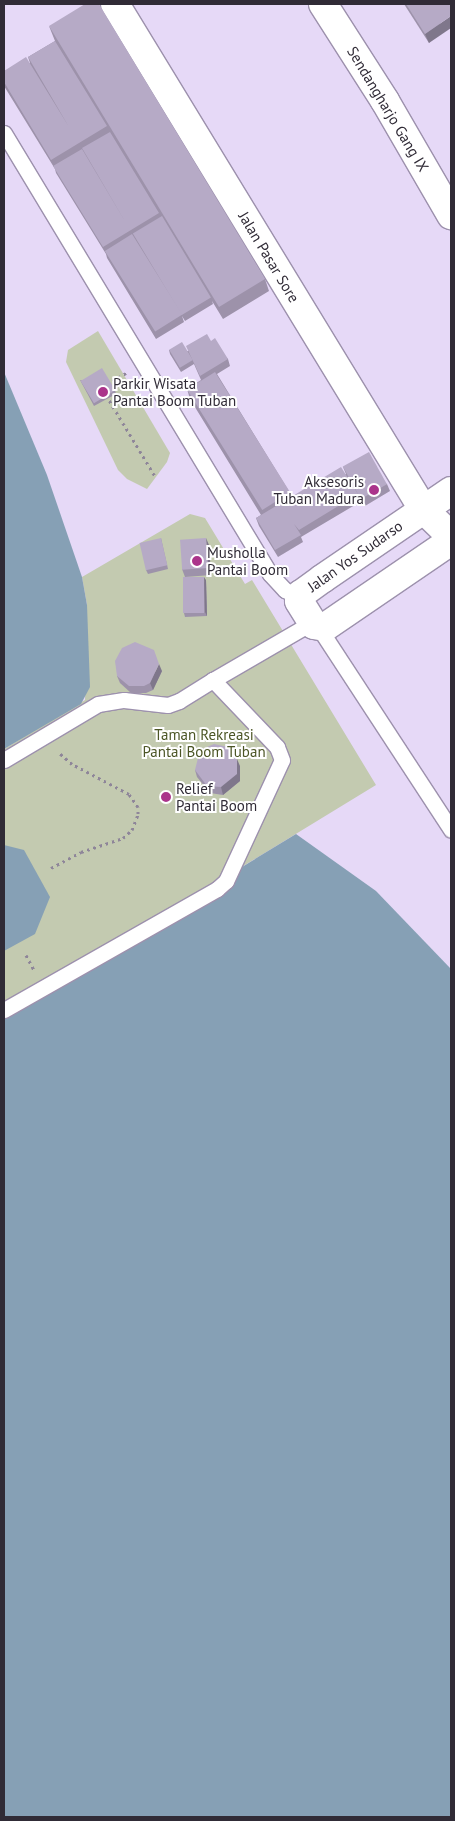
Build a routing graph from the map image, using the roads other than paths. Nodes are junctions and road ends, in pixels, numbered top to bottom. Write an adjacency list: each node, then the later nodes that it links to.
1 (115, 4): 6 (street, Jalan Pasar Sore)
2 (323, 4): 4 (street, Sendangharjo Gang IX)
3 (4, 133): 9 (lane)
4 (451, 216)
5 (451, 491): 6 (street, Jalan Yos Sudarso)
6 (423, 509): 7 (street, Jalan Pasar Sore); 9 (street, Jalan Yos Sudarso)
7 (451, 536)
8 (451, 541): 10 (street)
9 (299, 597): 10 (street, Jalan Yos Sudarso)
10 (315, 625): 11 (lane); 13 (lane)
11 (213, 680): 12 (lane); 14 (lane)
12 (4, 760)
13 (451, 830)
14 (4, 1010)

